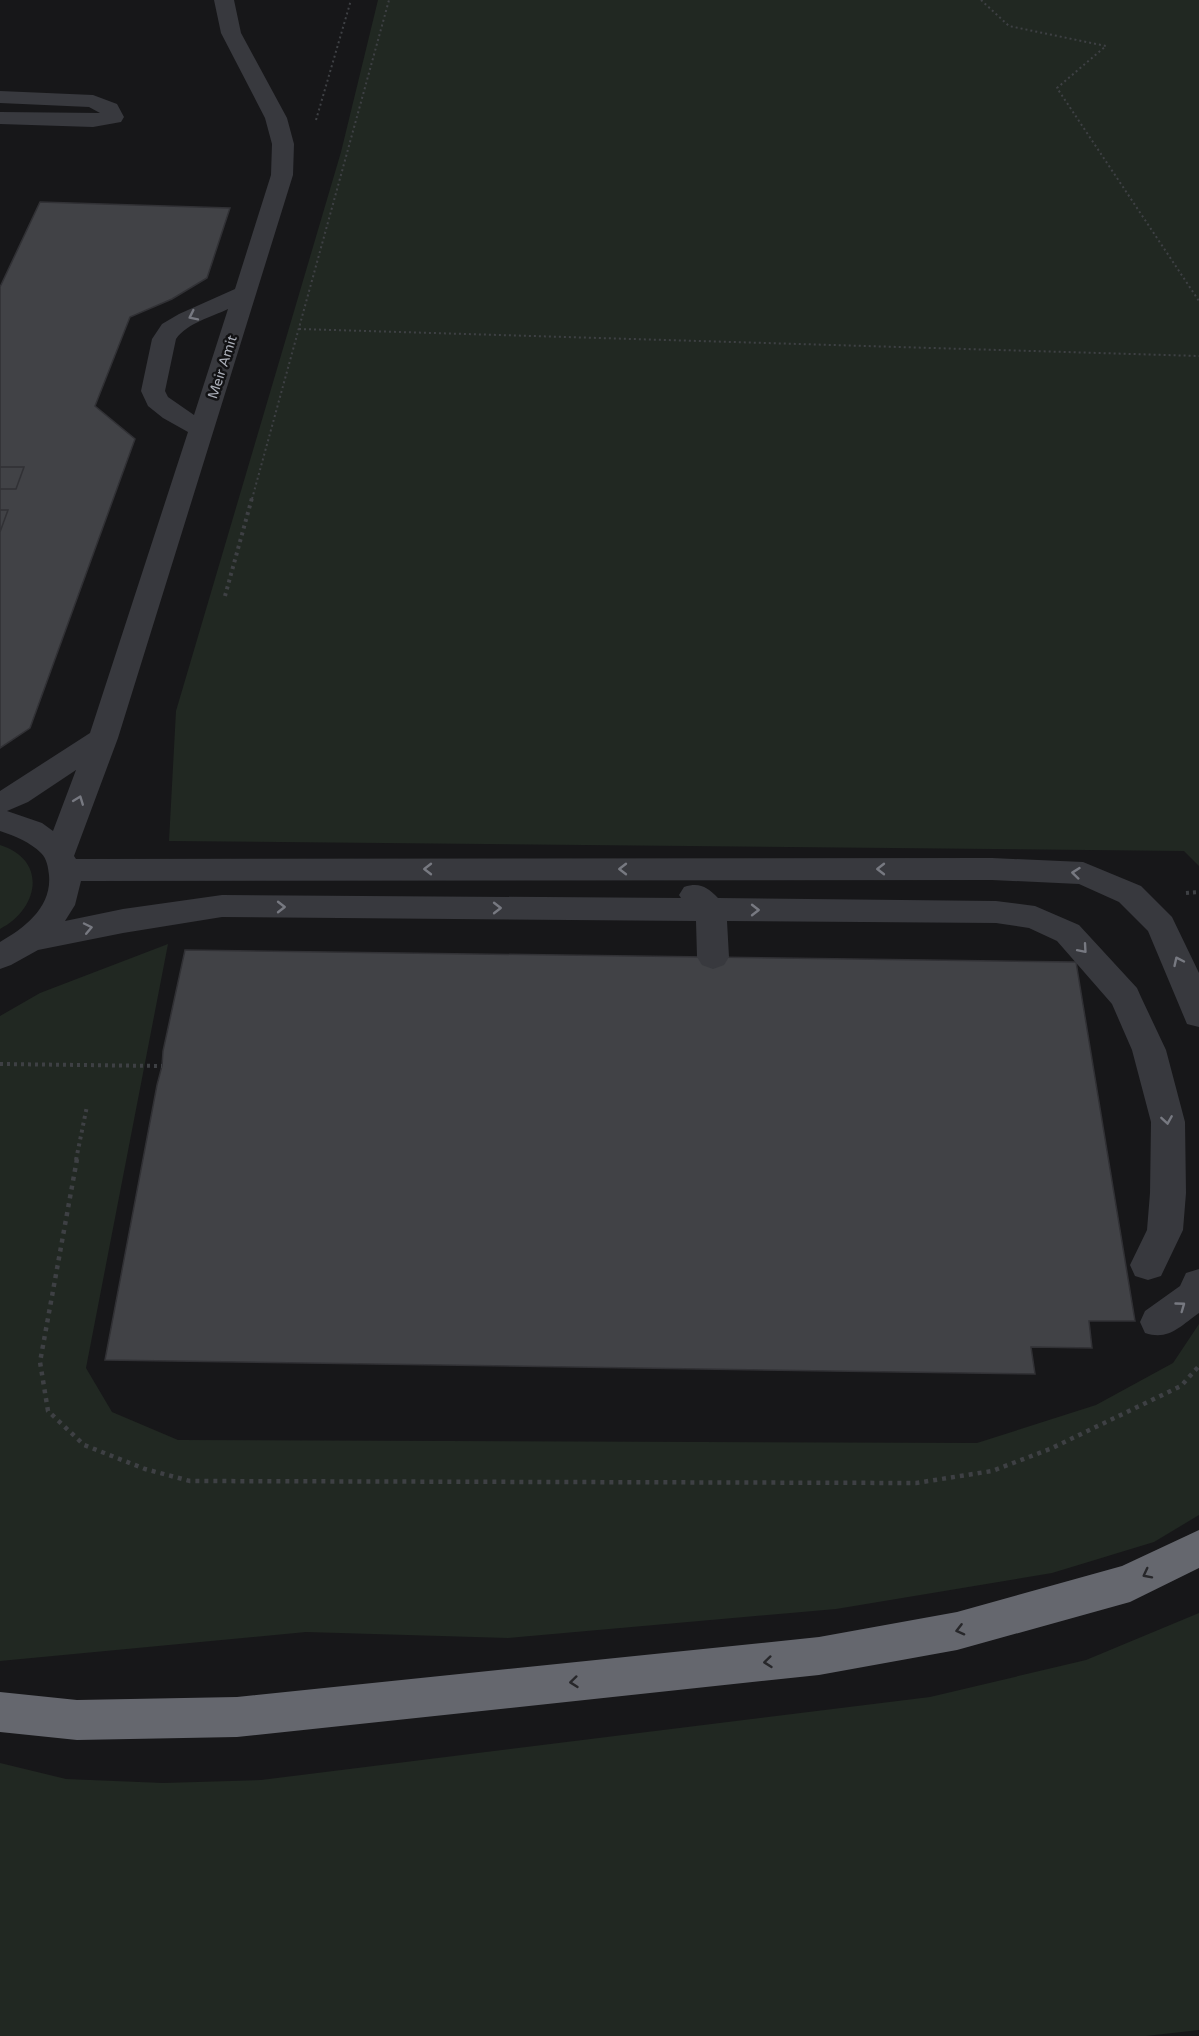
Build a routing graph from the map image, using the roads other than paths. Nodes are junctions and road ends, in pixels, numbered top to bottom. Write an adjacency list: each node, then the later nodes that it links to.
1 (224, 0): 4 (street, Meir Amit)
2 (0, 97): 3 (street)
3 (0, 118)
4 (246, 293): 5 (street, Meir Amit); 5 (street, one-way to 5)
5 (202, 429): 6 (street, Meir Amit)
6 (103, 738): 7 (street); 9 (street, Meir Amit, one-way to 6)
7 (0, 803)
8 (0, 820): 9 (street)
9 (62, 863): 10 (street, one-way to 9); 12 (street, Meir Amit)
10 (666, 869): 11 (street); 15 (street, one-way to 10)
11 (711, 910): 12 (street, one-way to 11); 14 (street); 16 (street, one-way to 16)
12 (30, 940): 13 (street)
13 (1, 957)
14 (713, 957)
15 (1199, 1015)
16 (1148, 1265)
17 (1199, 1284): 18 (street, one-way to 17)
18 (1158, 1322)
19 (1199, 1548): 20 (highway, one-way to 20)
20 (0, 1712)

